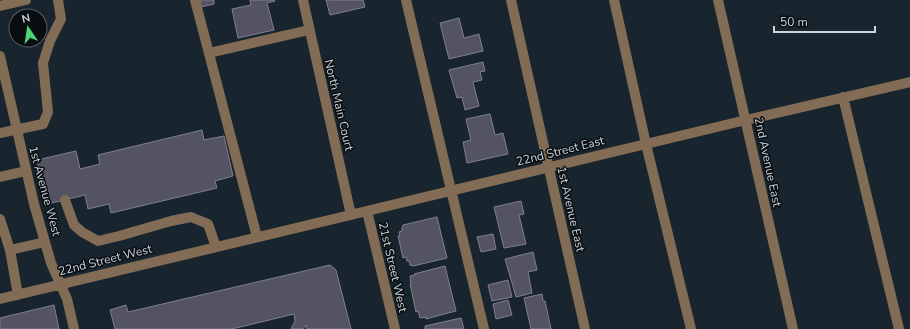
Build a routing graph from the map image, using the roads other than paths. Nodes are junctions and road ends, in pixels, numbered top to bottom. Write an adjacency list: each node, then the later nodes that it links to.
1 (26, 0): 9 (street)
2 (58, 0): 16 (street)
3 (195, 0): 11 (street)
4 (303, 0): 10 (street, North Main Court)
5 (406, 0): 22 (street)
6 (511, 0): 19 (street, 1st Avenue East)
7 (614, 0): 18 (street)
8 (718, 0): 15 (street, 2nd Avenue East)
9 (0, 6)
10 (310, 30): 11 (street); 25 (street, North Main Court)
11 (209, 53): 27 (street)
12 (0, 56): 16 (street, 1st Avenue West)
13 (910, 82): 14 (street, 22nd Street East)
14 (843, 97): 15 (street, 22nd Street East); 40 (street)
15 (746, 120): 18 (street, 22nd Street East); 39 (street, 2nd Avenue East)
16 (16, 130): 17 (street); 20 (street, 1st Avenue West)
17 (0, 133)
18 (646, 144): 19 (street, 22nd Street East); 38 (street)
19 (548, 167): 22 (street, 22nd Street East); 37 (street, 1st Avenue East)
20 (26, 171): 21 (street); 28 (street, 1st Avenue West)
21 (0, 177)
22 (451, 191): 24 (street, 22nd Street East); 36 (street)
23 (65, 200): 29 (street)
24 (367, 211): 25 (street, 22nd Street East); 35 (street, 21st Street West)
25 (351, 215): 27 (street, 22nd Street East)
26 (0, 219): 30 (street)
27 (257, 237): 29 (street, 22nd Street East)
28 (45, 242): 30 (street); 31 (street, 1st Avenue West)
29 (216, 247): 31 (street, 22nd Street West)
30 (10, 250): 32 (street)
31 (61, 284): 32 (street, 22nd Street West); 34 (street, 1st Avenue West)
32 (18, 295): 33 (street, 22nd Street West)
33 (0, 299)
34 (74, 329)
35 (395, 329)
36 (484, 329)
37 (586, 329)
38 (691, 329)
39 (793, 329)
40 (899, 329)

